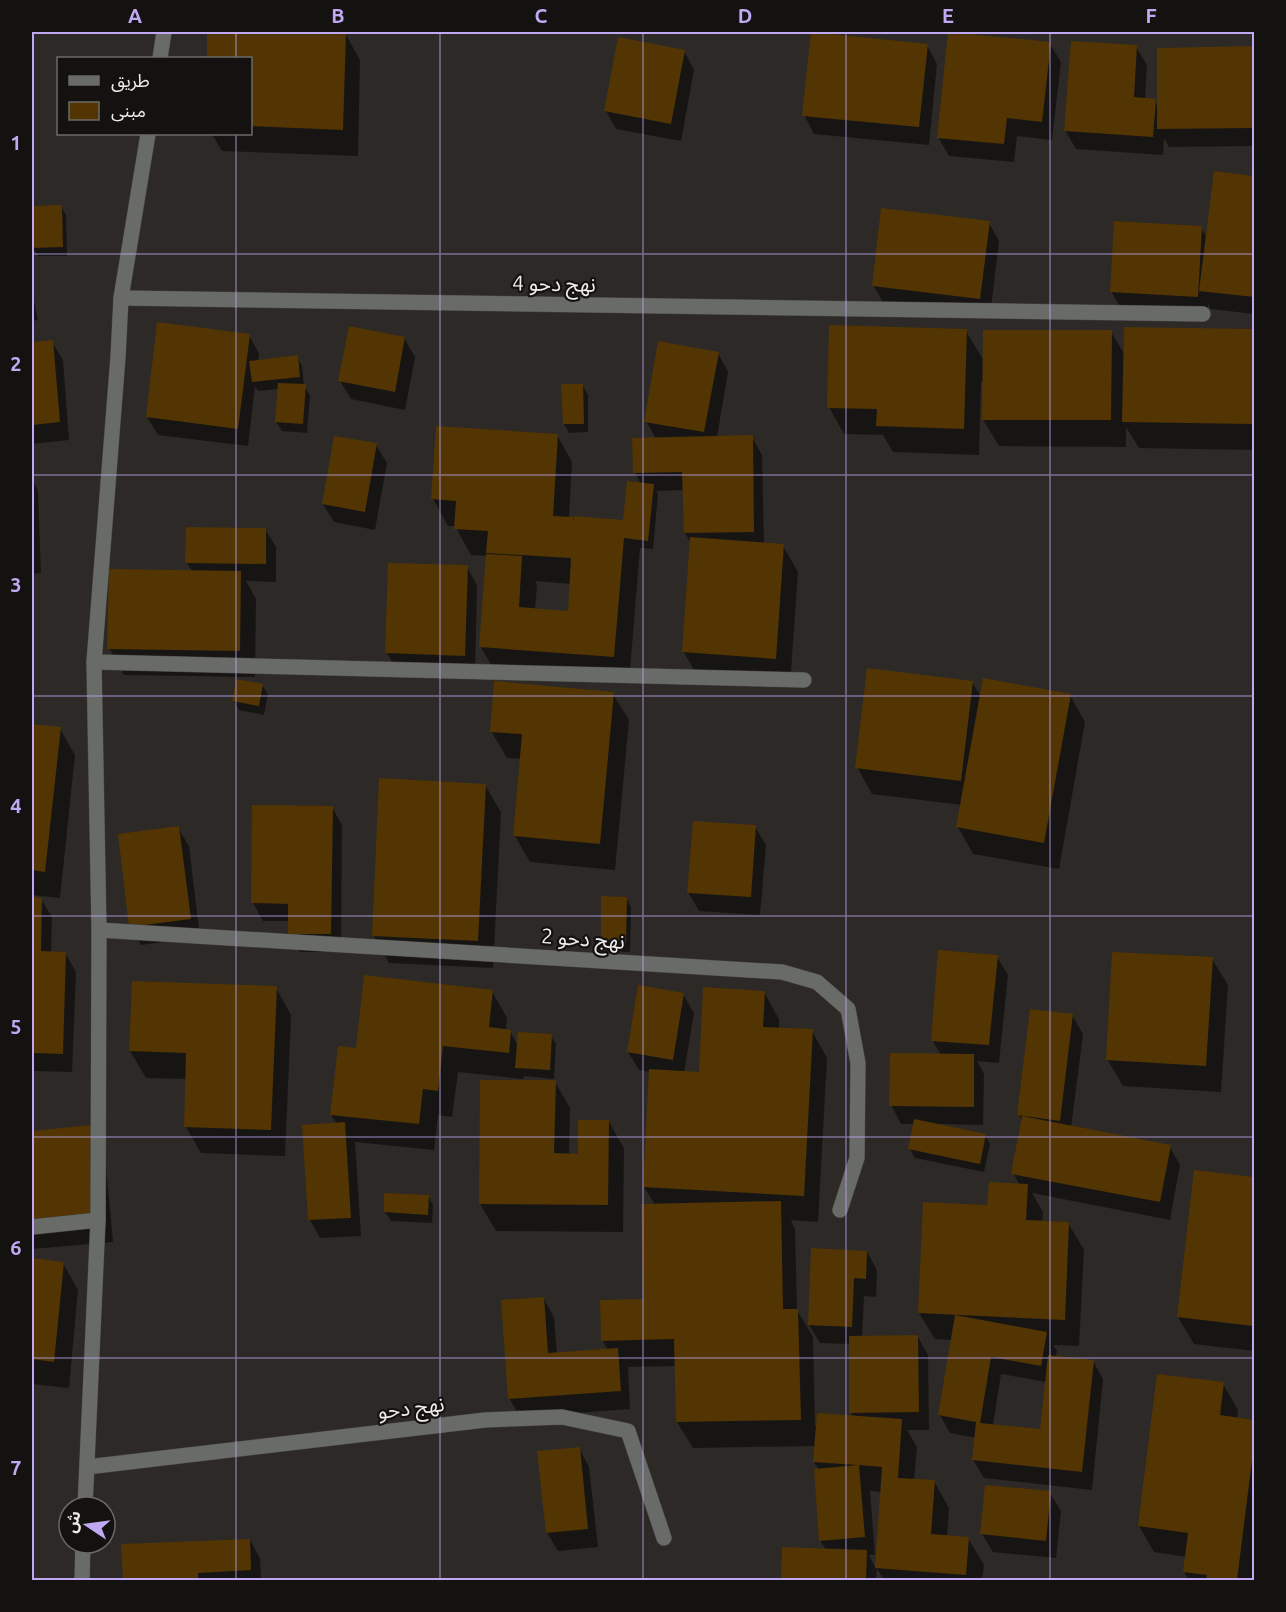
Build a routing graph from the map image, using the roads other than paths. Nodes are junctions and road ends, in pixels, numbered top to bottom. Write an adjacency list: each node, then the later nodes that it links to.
1 (164, 32): 2 (street)
2 (160, 57)
3 (148, 135): 4 (street)
4 (121, 298): 5 (street, نهج دحو 4); 6 (street)
5 (1203, 314)
6 (94, 662): 7 (street); 8 (street)
7 (804, 680)
8 (99, 930): 9 (street, نهج دحو 2); 10 (street)
9 (840, 1210)
10 (98, 1220): 11 (street); 12 (street)
11 (32, 1227)
12 (87, 1467): 13 (street); 14 (street, نهج دحو)
13 (86, 1495)
14 (664, 1538)
15 (83, 1555): 16 (street)
16 (82, 1581)

